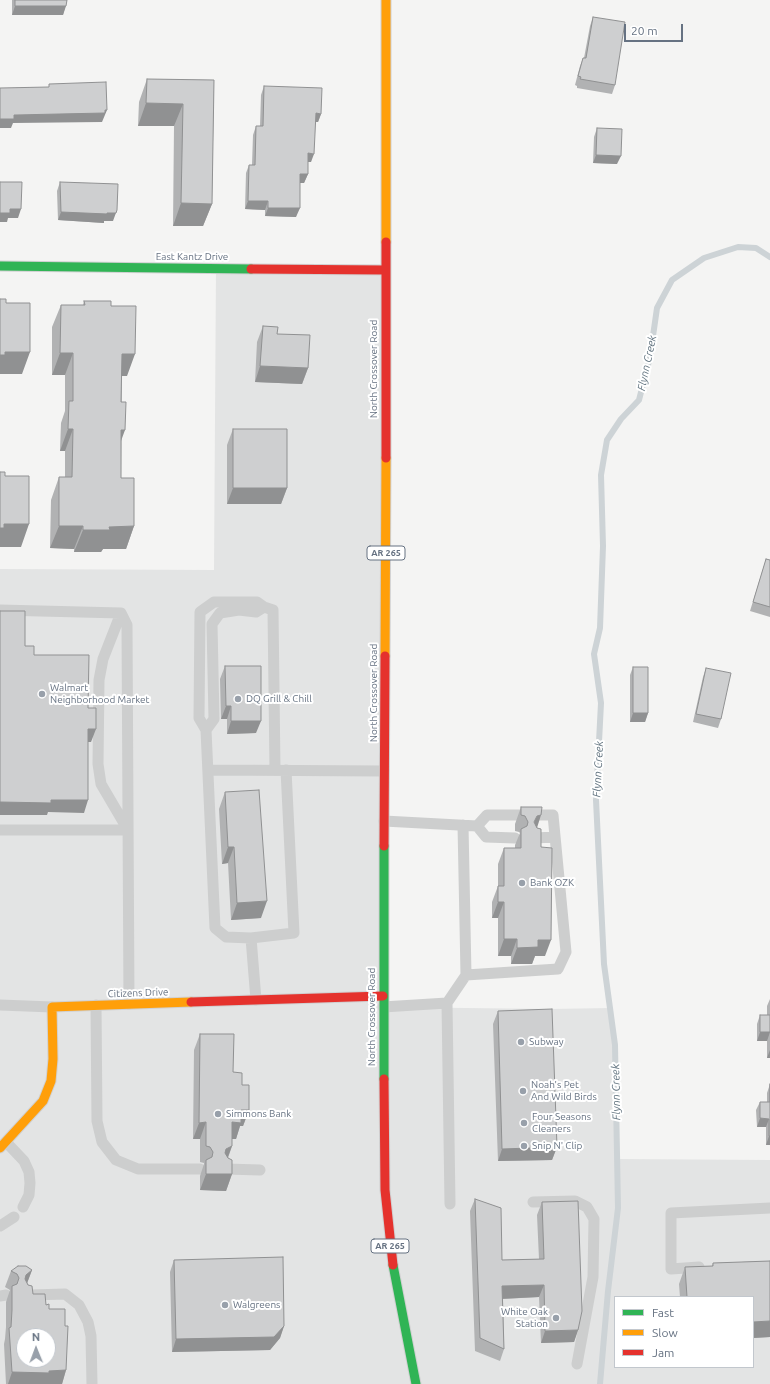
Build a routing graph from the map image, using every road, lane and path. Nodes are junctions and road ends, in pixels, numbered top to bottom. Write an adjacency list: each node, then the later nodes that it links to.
1 (386, 0): 3 (main road, North Crossover Road / AR 265)
2 (0, 266): 3 (main road, East Kantz Drive)
3 (385, 270): 10 (main road, North Crossover Road / AR 265)
4 (264, 608): 7 (lane); 7 (lane); 9 (lane)
5 (0, 610): 6 (lane)
6 (121, 613): 15 (lane); 15 (lane)
7 (206, 730): 8 (lane)
8 (208, 770): 9 (lane); 19 (lane)
9 (281, 770): 10 (lane); 19 (lane)
10 (384, 772): 11 (main road, North Crossover Road / AR 265)
11 (384, 821): 12 (lane); 22 (main road, North Crossover Road / AR 265)
12 (463, 825): 13 (lane); 20 (lane)
13 (477, 826): 16 (lane); 17 (lane)
14 (0, 830): 15 (lane)
15 (128, 830): 23 (lane)
16 (555, 837): 18 (lane); 20 (lane)
17 (515, 838)
18 (535, 838)
19 (252, 938): 21 (lane)
20 (466, 975): 24 (lane)
21 (256, 1000): 22 (main road, Citizens Drive); 23 (main road, Citizens Drive)
22 (383, 1001): 24 (lane); 42 (main road, North Crossover Road / AR 265)
23 (129, 1004): 26 (main road, Citizens Drive)
24 (447, 1004): 33 (lane)
25 (0, 1005): 27 (lane)
26 (96, 1005): 27 (main road, Citizens Drive); 29 (lane)
27 (52, 1007): 28 (main road)
28 (3, 1145): 34 (lane)
29 (200, 1169)
30 (226, 1169): 31 (lane)
31 (260, 1170)
32 (534, 1202): 40 (lane)
33 (450, 1204)
34 (23, 1207)
35 (770, 1208): 38 (lane)
36 (14, 1217): 37 (lane)
37 (0, 1226)
38 (709, 1267)
39 (26, 1295): 41 (lane)
40 (577, 1364)
41 (92, 1384)
42 (416, 1384)

